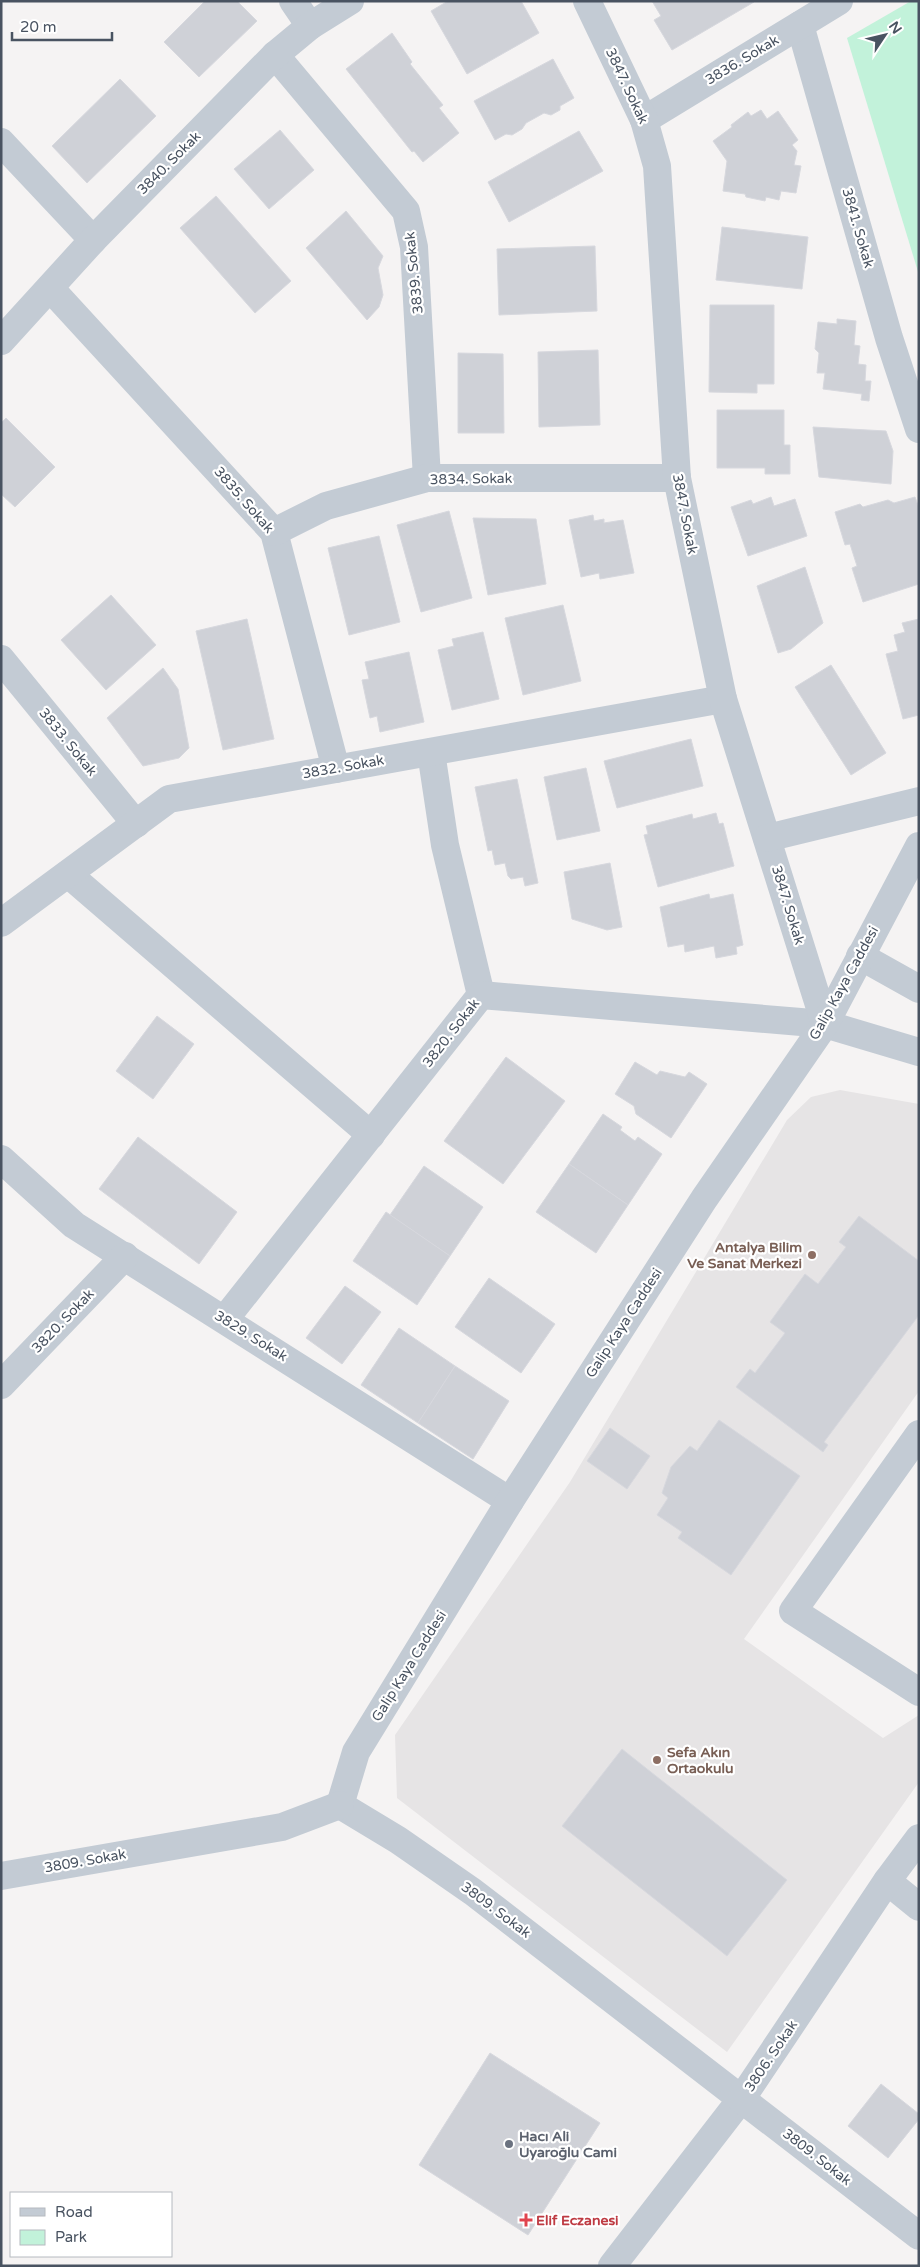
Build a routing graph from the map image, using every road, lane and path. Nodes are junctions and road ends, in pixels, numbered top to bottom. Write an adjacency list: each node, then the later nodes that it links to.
1 (293, 1): 6 (street)
2 (350, 1): 6 (street, 3840. Sokak)
3 (587, 1): 8 (street, 3847. Sokak)
4 (839, 1): 5 (street, 3836. Sokak)
5 (800, 25): 8 (street, 3836. Sokak); 13 (street, 3841. Sokak)
6 (310, 26): 7 (street, 3840. Sokak)
7 (275, 55): 10 (street, 3840. Sokak); 14 (street, 3839. Sokak)
8 (644, 120): 15 (street, 3847. Sokak)
9 (1, 142): 10 (street)
10 (93, 240): 11 (street, 3840. Sokak)
11 (50, 288): 12 (street, 3840. Sokak); 16 (street, 3835. Sokak)
12 (1, 341)
13 (919, 429)
14 (428, 478): 15 (street, 3834. Sokak); 16 (street, 3834. Sokak)
15 (677, 478): 18 (street, 3847. Sokak)
16 (274, 532): 20 (street, 3835. Sokak)
17 (1, 660): 22 (street, 3833. Sokak)
18 (723, 699): 19 (street, 3832. Sokak); 23 (street, 3847. Sokak)
19 (431, 752): 20 (street, 3832. Sokak); 29 (street)
20 (336, 769): 22 (street, 3832. Sokak)
21 (919, 801): 23 (street)
22 (136, 824): 25 (street, 3832. Sokak)
23 (767, 838): 30 (street, 3847. Sokak)
24 (919, 846): 27 (street, Galip Kaya Caddesi)
25 (68, 874): 26 (street, 3832. Sokak); 32 (street)
26 (1, 923)
27 (860, 956): 28 (street); 30 (street, Galip Kaya Caddesi)
28 (919, 989)
29 (481, 995): 30 (street, 3820. Sokak); 32 (street, 3820. Sokak)
30 (825, 1024): 31 (street, 3820. Sokak); 38 (street, Galip Kaya Caddesi)
31 (919, 1052)
32 (371, 1134): 35 (street, 3820. Sokak)
33 (1, 1159): 34 (street, 3829. Sokak)
34 (125, 1256): 35 (street, 3829. Sokak); 36 (street, 3820. Sokak)
35 (225, 1319): 38 (street, 3829. Sokak)
36 (1, 1385)
37 (919, 1434): 39 (street)
38 (510, 1501): 40 (street, Galip Kaya Caddesi)
39 (919, 1692)
40 (340, 1805): 42 (street, 3809. Sokak); 45 (street, 3809. Sokak)
41 (919, 1838): 43 (street, 3806. Sokak)
42 (1, 1876)
43 (887, 1881): 44 (street); 45 (street, 3806. Sokak)
44 (919, 1906)
45 (742, 2098): 46 (street, 3809. Sokak); 47 (street, 3806. Sokak)
46 (919, 2236)
47 (612, 2266)

